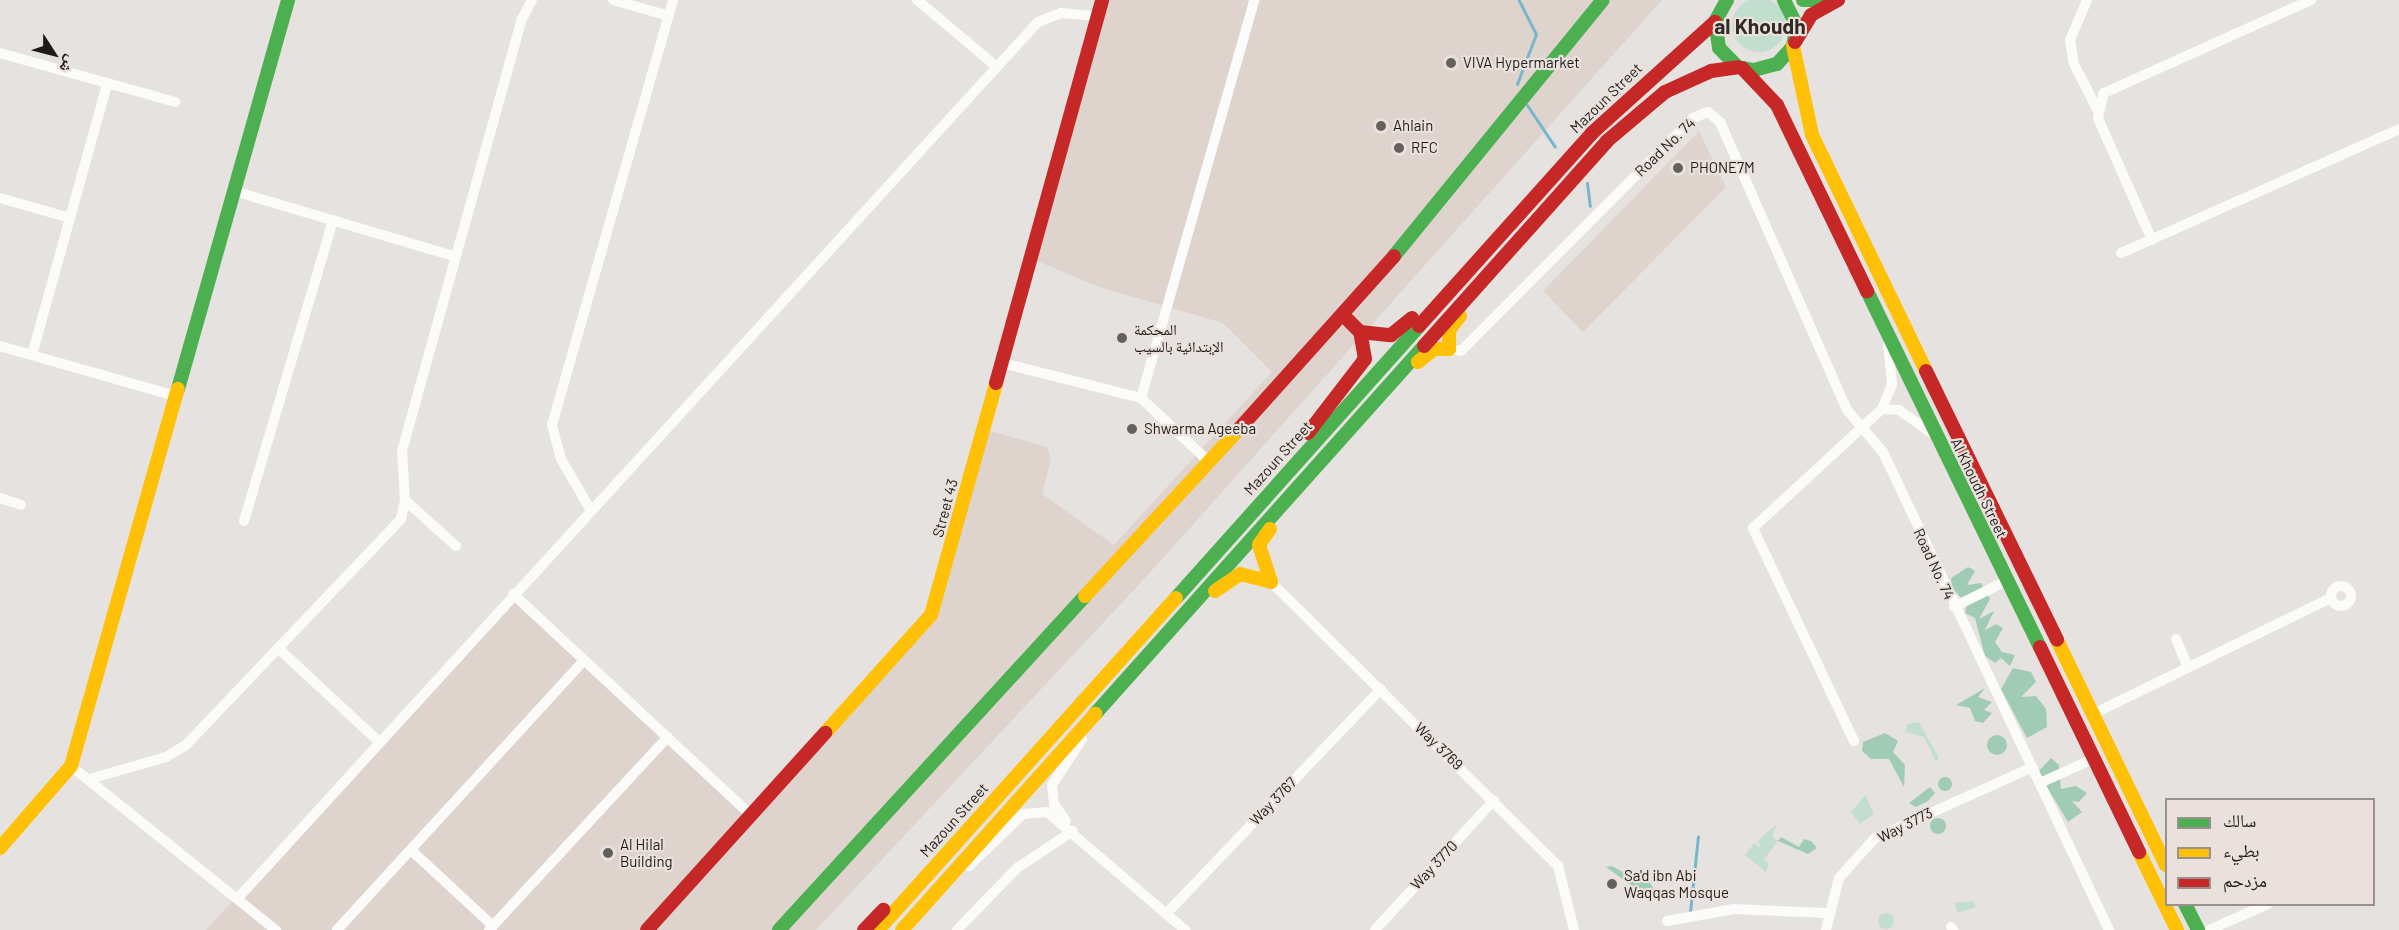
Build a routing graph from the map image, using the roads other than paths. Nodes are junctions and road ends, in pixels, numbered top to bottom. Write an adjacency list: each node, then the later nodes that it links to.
1 (288, 0): 28 (main road)
2 (532, 0): 35 (street)
3 (613, 0): 17 (street)
4 (673, 0): 17 (street)
5 (917, 0): 22 (street)
6 (1102, 0): 18 (main road, Street 43)
7 (1254, 0): 45 (street)
8 (1603, 0): 37 (main road)
9 (1721, 0): 19 (main road)
10 (1727, 0): 19 (main road, Mazoun Street)
11 (1784, 0): 20 (main road, Al Khoudh Street)
12 (1803, 0): 13 (main road)
13 (1829, 0)
14 (1839, 0): 20 (main road)
15 (2087, 0): 26 (street)
16 (2311, 0): 26 (street)
17 (669, 16): 55 (street)
18 (1097, 16): 22 (street); 43 (main road, Street 43)
19 (1716, 20): 23 (main road, Al Khoudh Street); 32 (main road, Mazoun Street)
20 (1794, 44): 23 (main road); 70 (main road, Al Khoudh Street)
21 (0, 53): 24 (street)
22 (996, 66): 55 (street)
23 (1740, 67): 36 (main road); 39 (main road, Al Khoudh Street)
24 (106, 85): 25 (street); 30 (street)
25 (175, 102)
26 (2097, 109): 33 (street)
27 (2399, 129): 33 (street)
28 (234, 191): 31 (street); 44 (main road)
29 (0, 198): 30 (street)
30 (70, 218): 42 (street)
31 (333, 220): 35 (street); 56 (street)
32 (1502, 232): 38 (main road); 51 (main road, Mazoun Street)
33 (2152, 240): 34 (street)
34 (2121, 253)
35 (454, 256): 53 (street)
36 (1488, 274): 41 (main road); 49 (main road)
37 (1343, 315): 38 (main road); 50 (main road)
38 (1360, 332): 51 (main road)
39 (1887, 337): 46 (street); 48 (main road, Al Khoudh Street)
40 (0, 346): 42 (street)
41 (1449, 349): 47 (street, Road No. 74); 49 (main road)
42 (32, 355): 44 (street)
43 (1002, 363): 45 (street); 80 (main road, Street 43)
44 (175, 396): 75 (main road)
45 (1141, 398): 50 (street)
46 (1882, 409): 47 (street); 48 (street)
47 (1860, 429): 62 (street, Road No. 74); 72 (street)
48 (1934, 435): 58 (main road, Al Khoudh Street)
49 (1341, 440): 59 (main road); 63 (main road)
50 (1206, 459): 99 (main road)
51 (1273, 488): 85 (main road, Mazoun Street)
52 (0, 498): 54 (street)
53 (405, 500): 57 (street); 65 (street)
54 (21, 505)
55 (590, 509): 60 (street)
56 (244, 521)
57 (456, 546)
58 (2006, 581): 62 (street, Road No. 74); 74 (main road, Al Khoudh Street)
59 (1271, 582): 63 (main road); 68 (street, Way 3769)
60 (513, 594): 66 (street); 73 (street)
61 (2331, 598): 67 (street)
62 (1954, 607): 76 (street, Road No. 74)
63 (1160, 639): 69 (main road)
64 (2176, 639): 67 (street)
65 (278, 648): 73 (street); 77 (street)
66 (584, 660): 71 (street); 83 (street)
67 (2187, 664): 70 (street)
68 (1381, 689): 79 (street, Way 3769); 93 (street, Way 3767)
69 (1107, 700): 81 (street); 86 (main road)
70 (2093, 714): 84 (main road, Al Khoudh Street)
71 (668, 737): 80 (street); 95 (street)
72 (1854, 741)
73 (379, 742): 87 (street)
74 (2093, 759): 78 (street); 88 (main road, Al Khoudh Street)
75 (71, 765): 77 (street); 82 (main road)
76 (2033, 767): 78 (street, Road No. 74); 92 (street, Way 3773)
77 (93, 778): 87 (street)
78 (2040, 783): 108 (street, Road No. 74)
79 (1494, 800): 105 (street, Way 3770); 106 (street, Way 3769)
80 (752, 815): 98 (main road, Street 43)
81 (1073, 831): 86 (street); 93 (street); 103 (street)
82 (0, 848)
83 (411, 850): 95 (street); 97 (street)
84 (2165, 863)
85 (923, 880): 100 (main road); 101 (main road, Mazoun Street)
86 (940, 887): 102 (main road)
87 (239, 897): 96 (street)
88 (2165, 906)
89 (2165, 906): 109 (main road, Al Khoudh Street)
90 (2187, 906): 110 (main road)
91 (2263, 906): 111 (street)
92 (1827, 913): 94 (street); 107 (street, Way 3773)
93 (1166, 914): 104 (street)
94 (1667, 921)
95 (491, 928)
96 (276, 930)
97 (337, 930)
98 (647, 930)
99 (779, 930)
100 (864, 930)
101 (878, 930)
102 (902, 930)
103 (957, 930)
104 (1185, 930)
105 (1375, 930)
106 (1574, 930)
107 (1826, 930)
108 (2109, 930)
109 (2177, 930)
110 (2198, 930)
111 (2209, 930)

